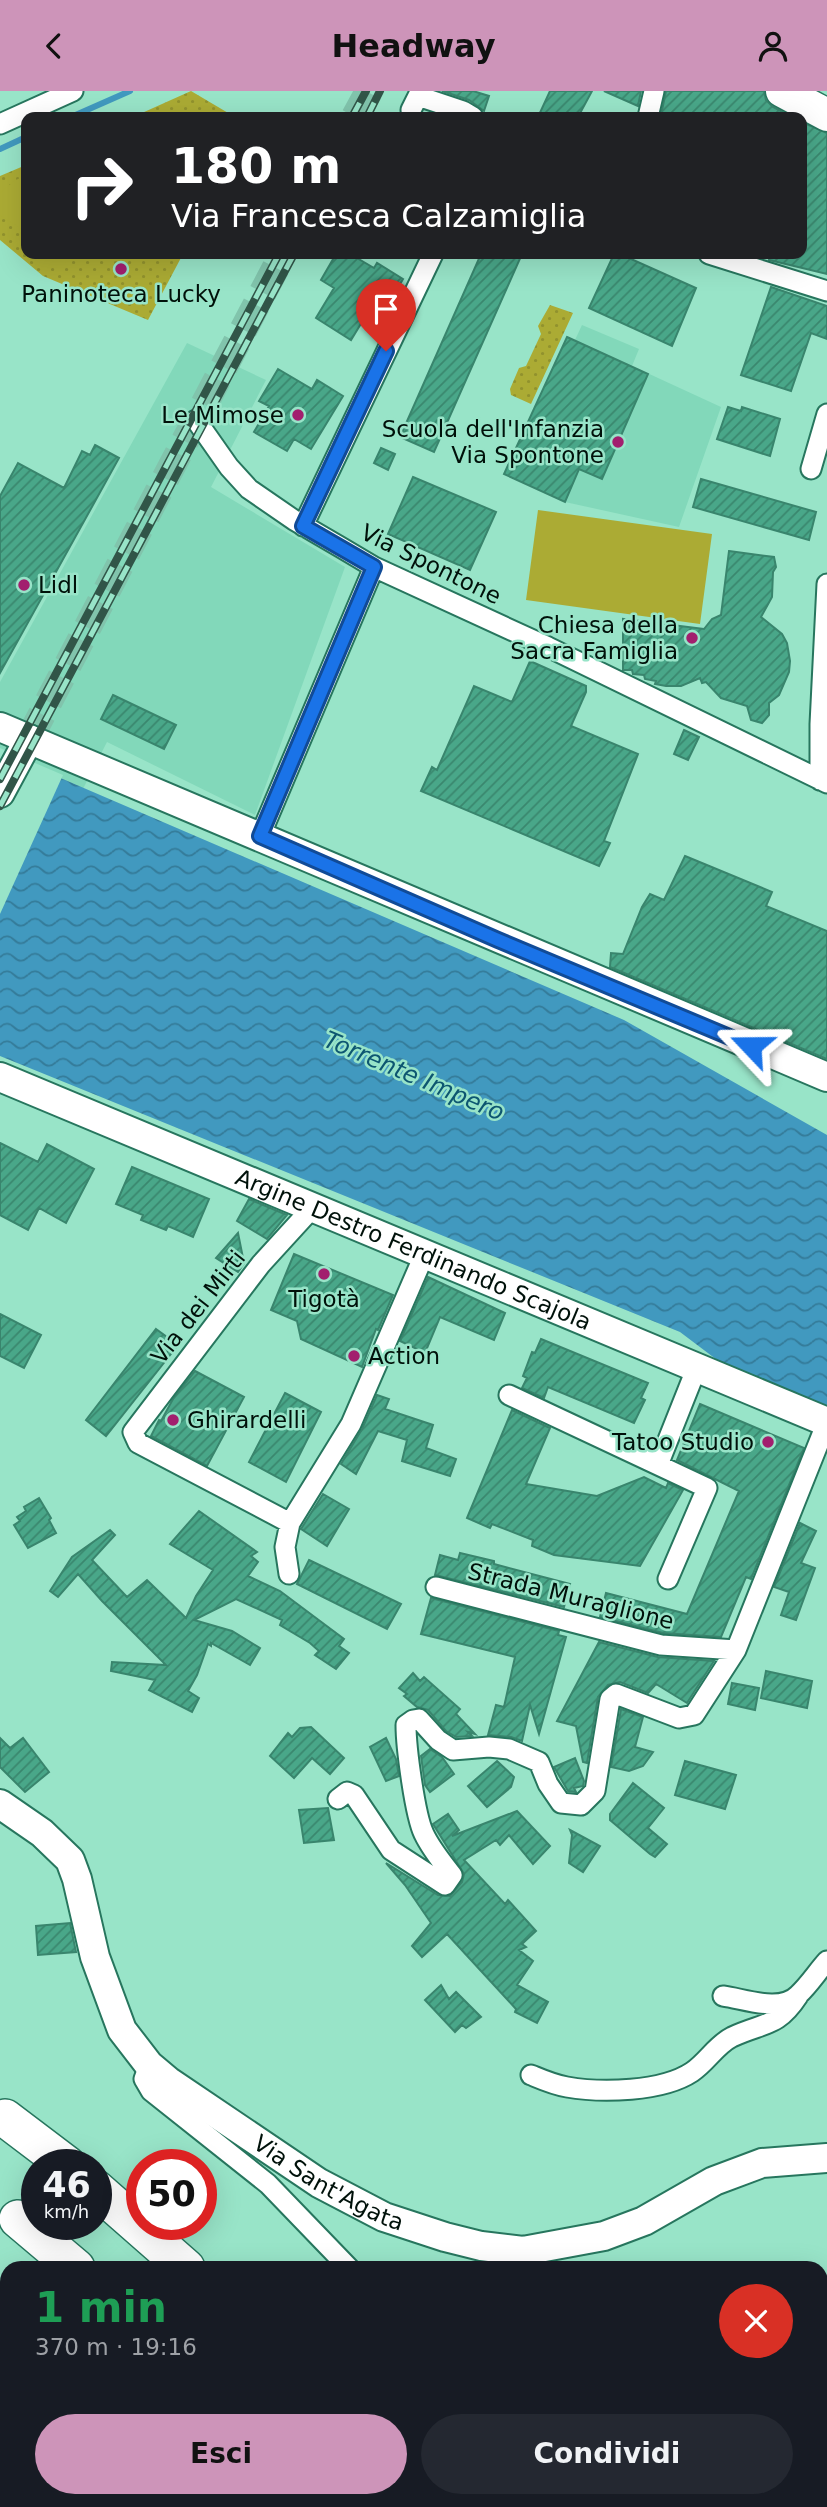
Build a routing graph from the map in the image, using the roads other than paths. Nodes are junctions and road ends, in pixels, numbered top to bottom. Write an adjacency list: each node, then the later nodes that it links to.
1 (73, 91): 5 (street)
2 (653, 91): 7 (street)
3 (782, 91): 9 (main road)
4 (411, 110): 6 (street)
5 (27, 112)
6 (465, 112)
7 (649, 112)
8 (21, 115): 10 (street)
9 (827, 115)
10 (0, 124)
11 (431, 259): 17 (street)
12 (725, 259): 13 (street)
13 (827, 291)
14 (827, 414): 16 (street)
15 (196, 420): 17 (street, Via Spontone)
16 (811, 469)
17 (303, 526): 18 (street, Via Spontone)
18 (374, 567): 22 (street, Via Spontone); 24 (street)
19 (827, 584): 22 (street)
20 (0, 727): 24 (main road)
21 (29, 739): 23 (main road)
22 (823, 781)
23 (0, 793)
24 (260, 836): 26 (main road)
25 (0, 1077): 27 (main road, Argine Destro Ferdinando Scajola)
26 (827, 1077)
27 (314, 1206): 28 (main road, Argine Destro Ferdinando Scajola); 33 (street, Via dei Mirti)
28 (425, 1253): 29 (main road, Argine Destro Ferdinando Scajola); 33 (street)
29 (697, 1367): 31 (main road, Argine Destro Ferdinando Scajola); 32 (street)
30 (509, 1395): 32 (street)
31 (827, 1422): 37 (street)
32 (658, 1465): 35 (street)
33 (290, 1523): 34 (street)
34 (289, 1574)
35 (668, 1579)
36 (436, 1587): 37 (street, Strada Muraglione)
37 (736, 1650): 38 (street)
38 (338, 1799)
39 (0, 1804): 43 (main road, Via Sant'Agata)
40 (827, 1961): 42 (street)
41 (723, 1996): 42 (street)
42 (798, 1996): 44 (street)
43 (149, 2065): 47 (main road, Via Sant'Agata); 52 (street)
44 (531, 2075)
45 (5, 2118): 46 (highway)
46 (46, 2149)
47 (827, 2158)
48 (112, 2203): 51 (highway)
49 (18, 2219): 50 (highway)
50 (68, 2261)
51 (178, 2261)
52 (342, 2261)

